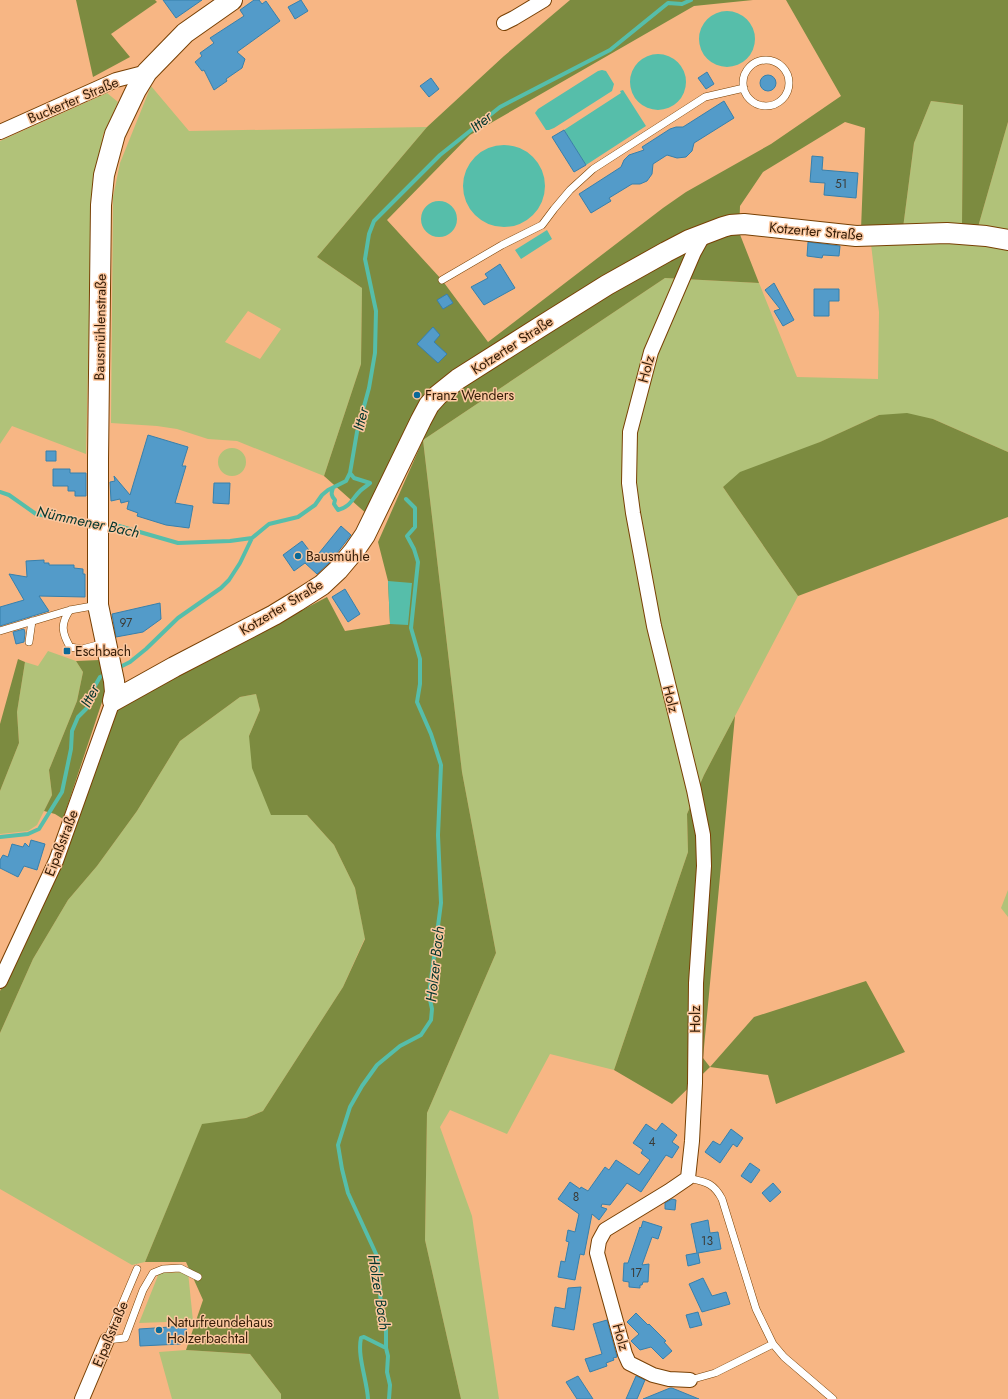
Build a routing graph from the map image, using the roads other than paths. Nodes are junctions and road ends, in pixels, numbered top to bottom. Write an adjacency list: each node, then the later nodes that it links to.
1 (232, 0): 4 (street, Bausmühlenstraße)
2 (544, 0): 3 (street)
3 (504, 23)
4 (147, 72): 6 (street, Buckerter Straße); 10 (street, Bausmühlenstraße)
5 (744, 88): 5 (lane); 9 (lane)
6 (0, 132)
7 (704, 234): 8 (street, Kotzerter Straße); 16 (street, Kotzerter Straße); 18 (street, Holz)
8 (1008, 240)
9 (442, 280)
10 (98, 605): 11 (lane); 15 (street, Bausmühlenstraße)
11 (70, 610): 12 (lane); 15 (lane)
12 (32, 621): 13 (lane); 14 (lane)
13 (0, 631)
14 (29, 642)
15 (106, 643): 16 (street, Bausmühlenstraße)
16 (113, 701): 17 (street, Eipaßstraße)
17 (0, 981)
18 (688, 1178): 22 (lane); 23 (street, Holz)
19 (137, 1269): 21 (lane, Eipaßstraße)
20 (198, 1277): 21 (lane)
21 (107, 1340): 24 (street, Eipaßstraße)
22 (773, 1344): 23 (lane); 25 (lane)
23 (690, 1380)
24 (82, 1399)
25 (833, 1399)

